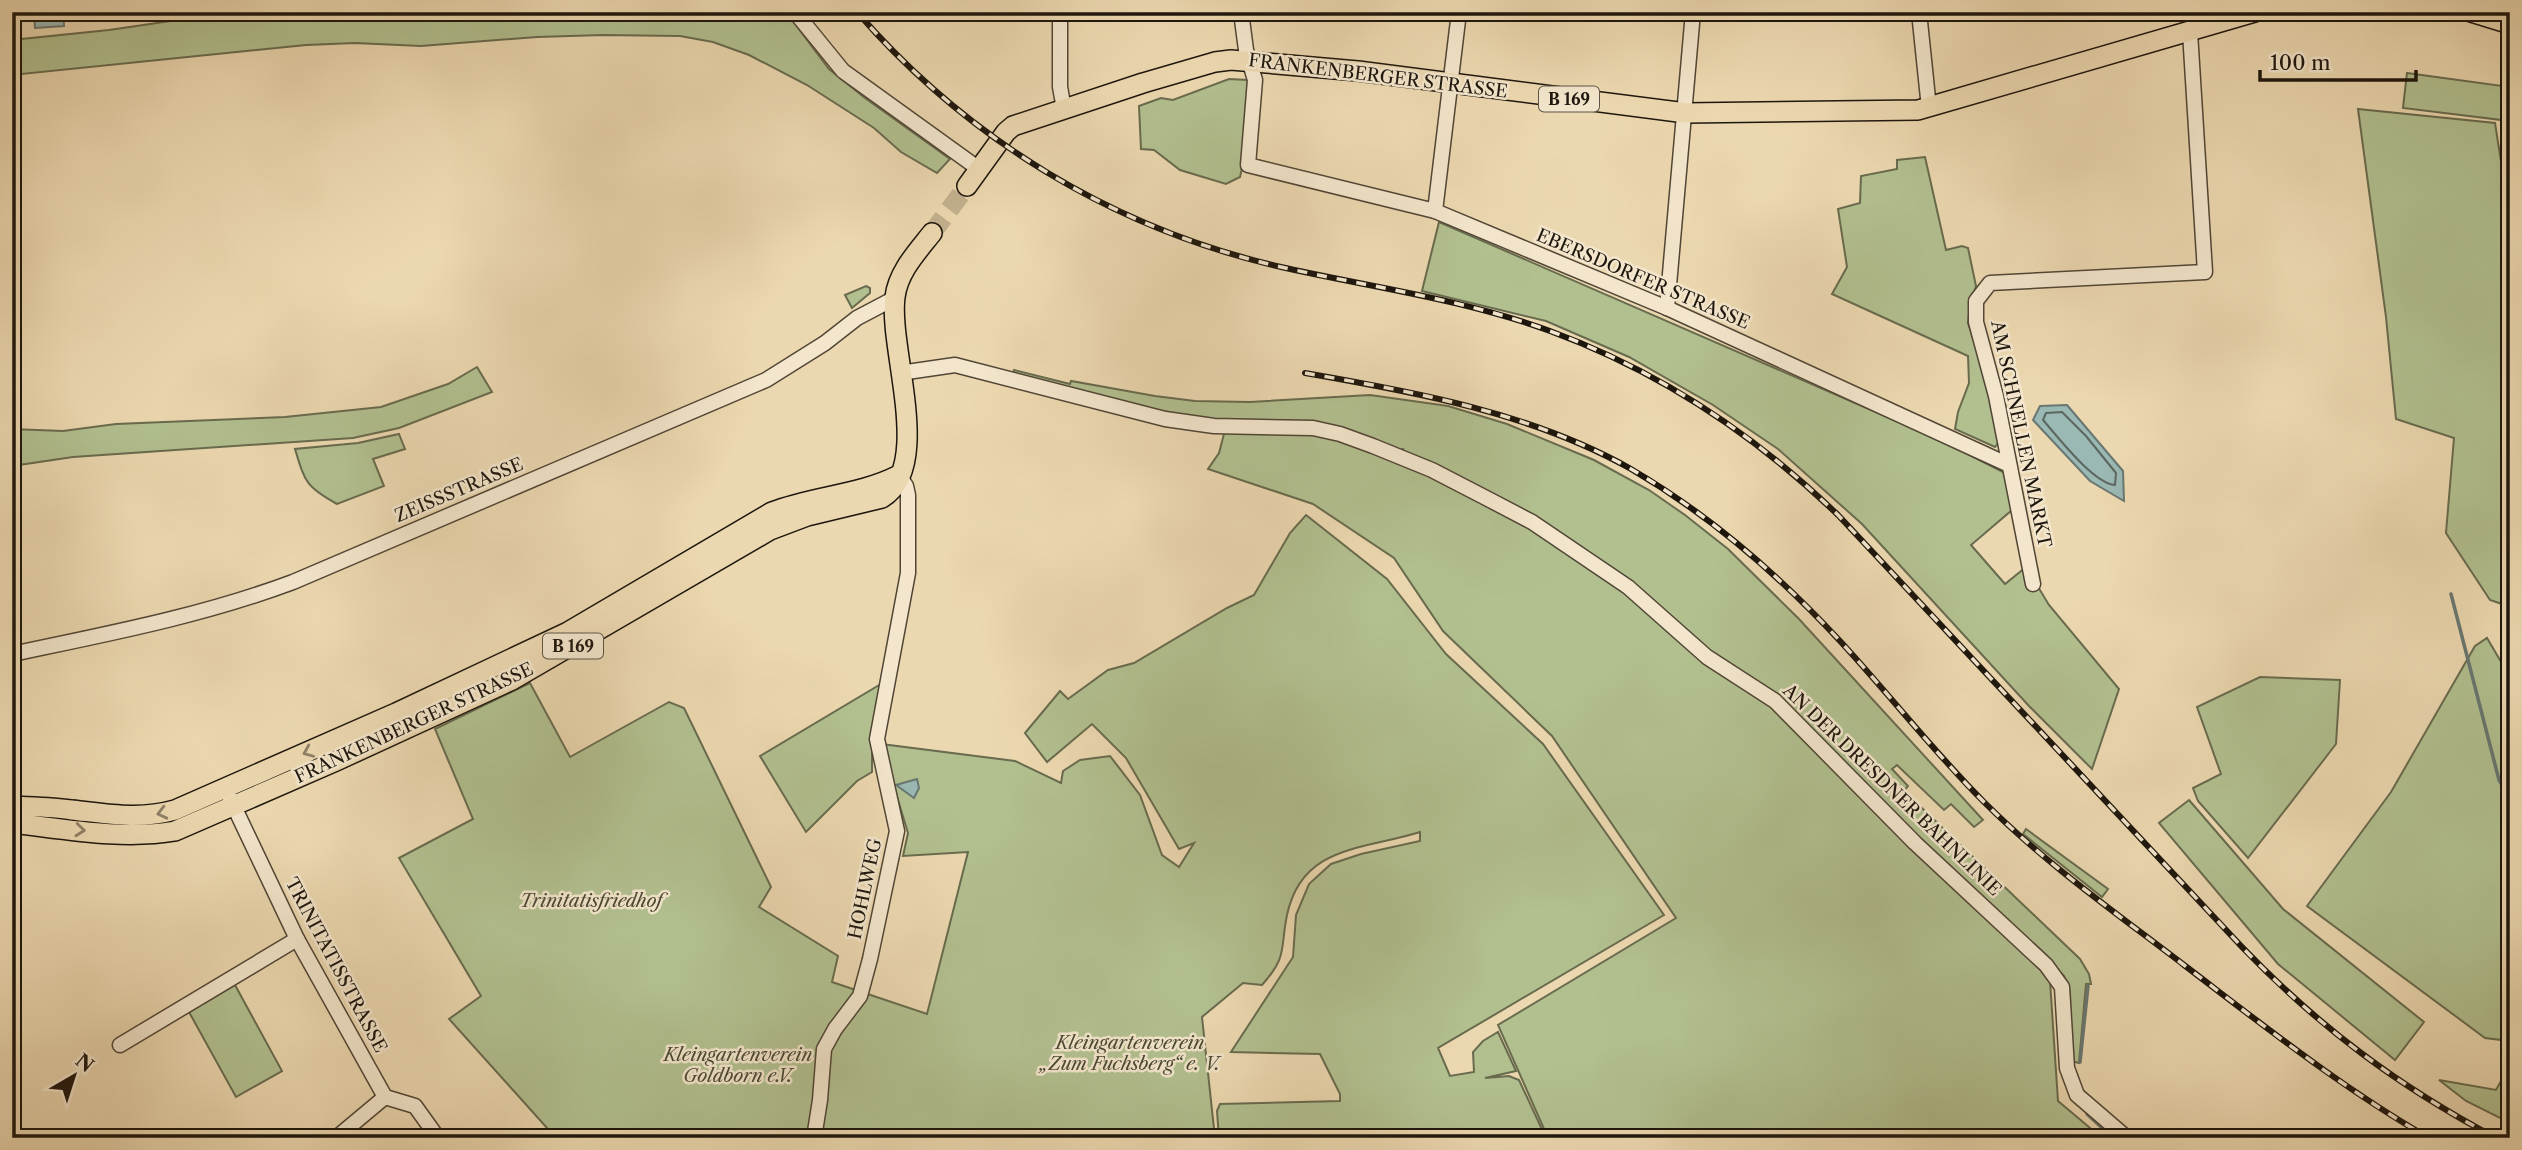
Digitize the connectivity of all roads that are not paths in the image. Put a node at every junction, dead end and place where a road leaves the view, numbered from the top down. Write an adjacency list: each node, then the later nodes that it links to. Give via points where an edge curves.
1 (795, 12): 16 (street, via 843,71)
2 (1060, 12): 14 (street)
3 (1241, 12): 11 (street)
4 (1459, 12): 12 (street)
5 (1693, 12): 15 (street)
6 (1919, 12): 13 (street)
7 (2255, 12): 10 (main road, FRANKENBERGER STRASSE)
8 (2471, 12): 9 (main road)
9 (2510, 24)
10 (2190, 32): 13 (main road, FRANKENBERGER STRASSE); 23 (street, AM SCHNELLEN MARKT, via 2205,272 1990,282 1976,301 1976,322)
11 (1250, 60): 12 (main road, FRANKENBERGER STRASSE / B 169); 14 (main road, FRANKENBERGER STRASSE / B 169, via 1215,62); 18 (street, EBERSDORFER STRASSE, via 1255,80 1248,165)
12 (1451, 84): 15 (main road, FRANKENBERGER STRASSE / B 169); 18 (street)
13 (1929, 108): 15 (main road, FRANKENBERGER STRASSE / B 169)
14 (1064, 109): 16 (main road, FRANKENBERGER STRASSE / B 169, via 1009,129)
15 (1686, 113): 21 (street)
16 (979, 169): 17 (main road, FRANKENBERGER STRASSE / B 169)
17 (967, 186)
18 (1435, 211): 21 (street, EBERSDORFER STRASSE)
19 (932, 233): 20 (main road, FRANKENBERGER STRASSE / B 169, via 901,276)
20 (895, 298): 22 (main road, FRANKENBERGER STRASSE / B 169); 26 (street, ZEISSSTRASSE, via 857,318 766,380 293,582 189,616)
21 (1667, 308): 23 (street, EBERSDORFER STRASSE)
22 (900, 373): 24 (main road, FRANKENBERGER STRASSE / B 169, via 909,442); 37 (street, AN DER DRESDNER BAHNLINIE, via 955,365 1165,419 1214,426 1313,428 1340,434 1432,470 1532,522 1628,587 1707,657 1775,701 1888,817 2046,965 2062,986 2067,1068 2077,1095)
23 (2009, 465): 25 (street, AM SCHNELLEN MARKT)
24 (900, 475): 27 (main road, FRANKENBERGER STRASSE / B 169, one-way to 27, via 772,512 568,632); 29 (main road, FRANKENBERGER STRASSE / B 169, via 883,498 770,530 512,680); 36 (street, HOHLWEG, via 908,495 908,573 877,739 897,831 860,996 824,1049)
25 (2033, 584)
26 (12, 654)
27 (225, 788): 28 (main road, FRANKENBERGER STRASSE / B 169, one-way to 28, via 175,810 148,816); 29 (street, TRINITATISSTRASSE)
28 (12, 806)
29 (233, 806): 30 (main road, FRANKENBERGER STRASSE / B 169, one-way to 29, via 149,835 174,831); 31 (street, TRINITATISSTRASSE)
30 (12, 823)
31 (297, 939): 32 (street); 33 (street, TRINITATISSTRASSE)
32 (120, 1045)
33 (385, 1097): 34 (street); 35 (street, via 415,1105)
34 (336, 1138)
35 (438, 1138)
36 (814, 1138)
37 (2127, 1138)

